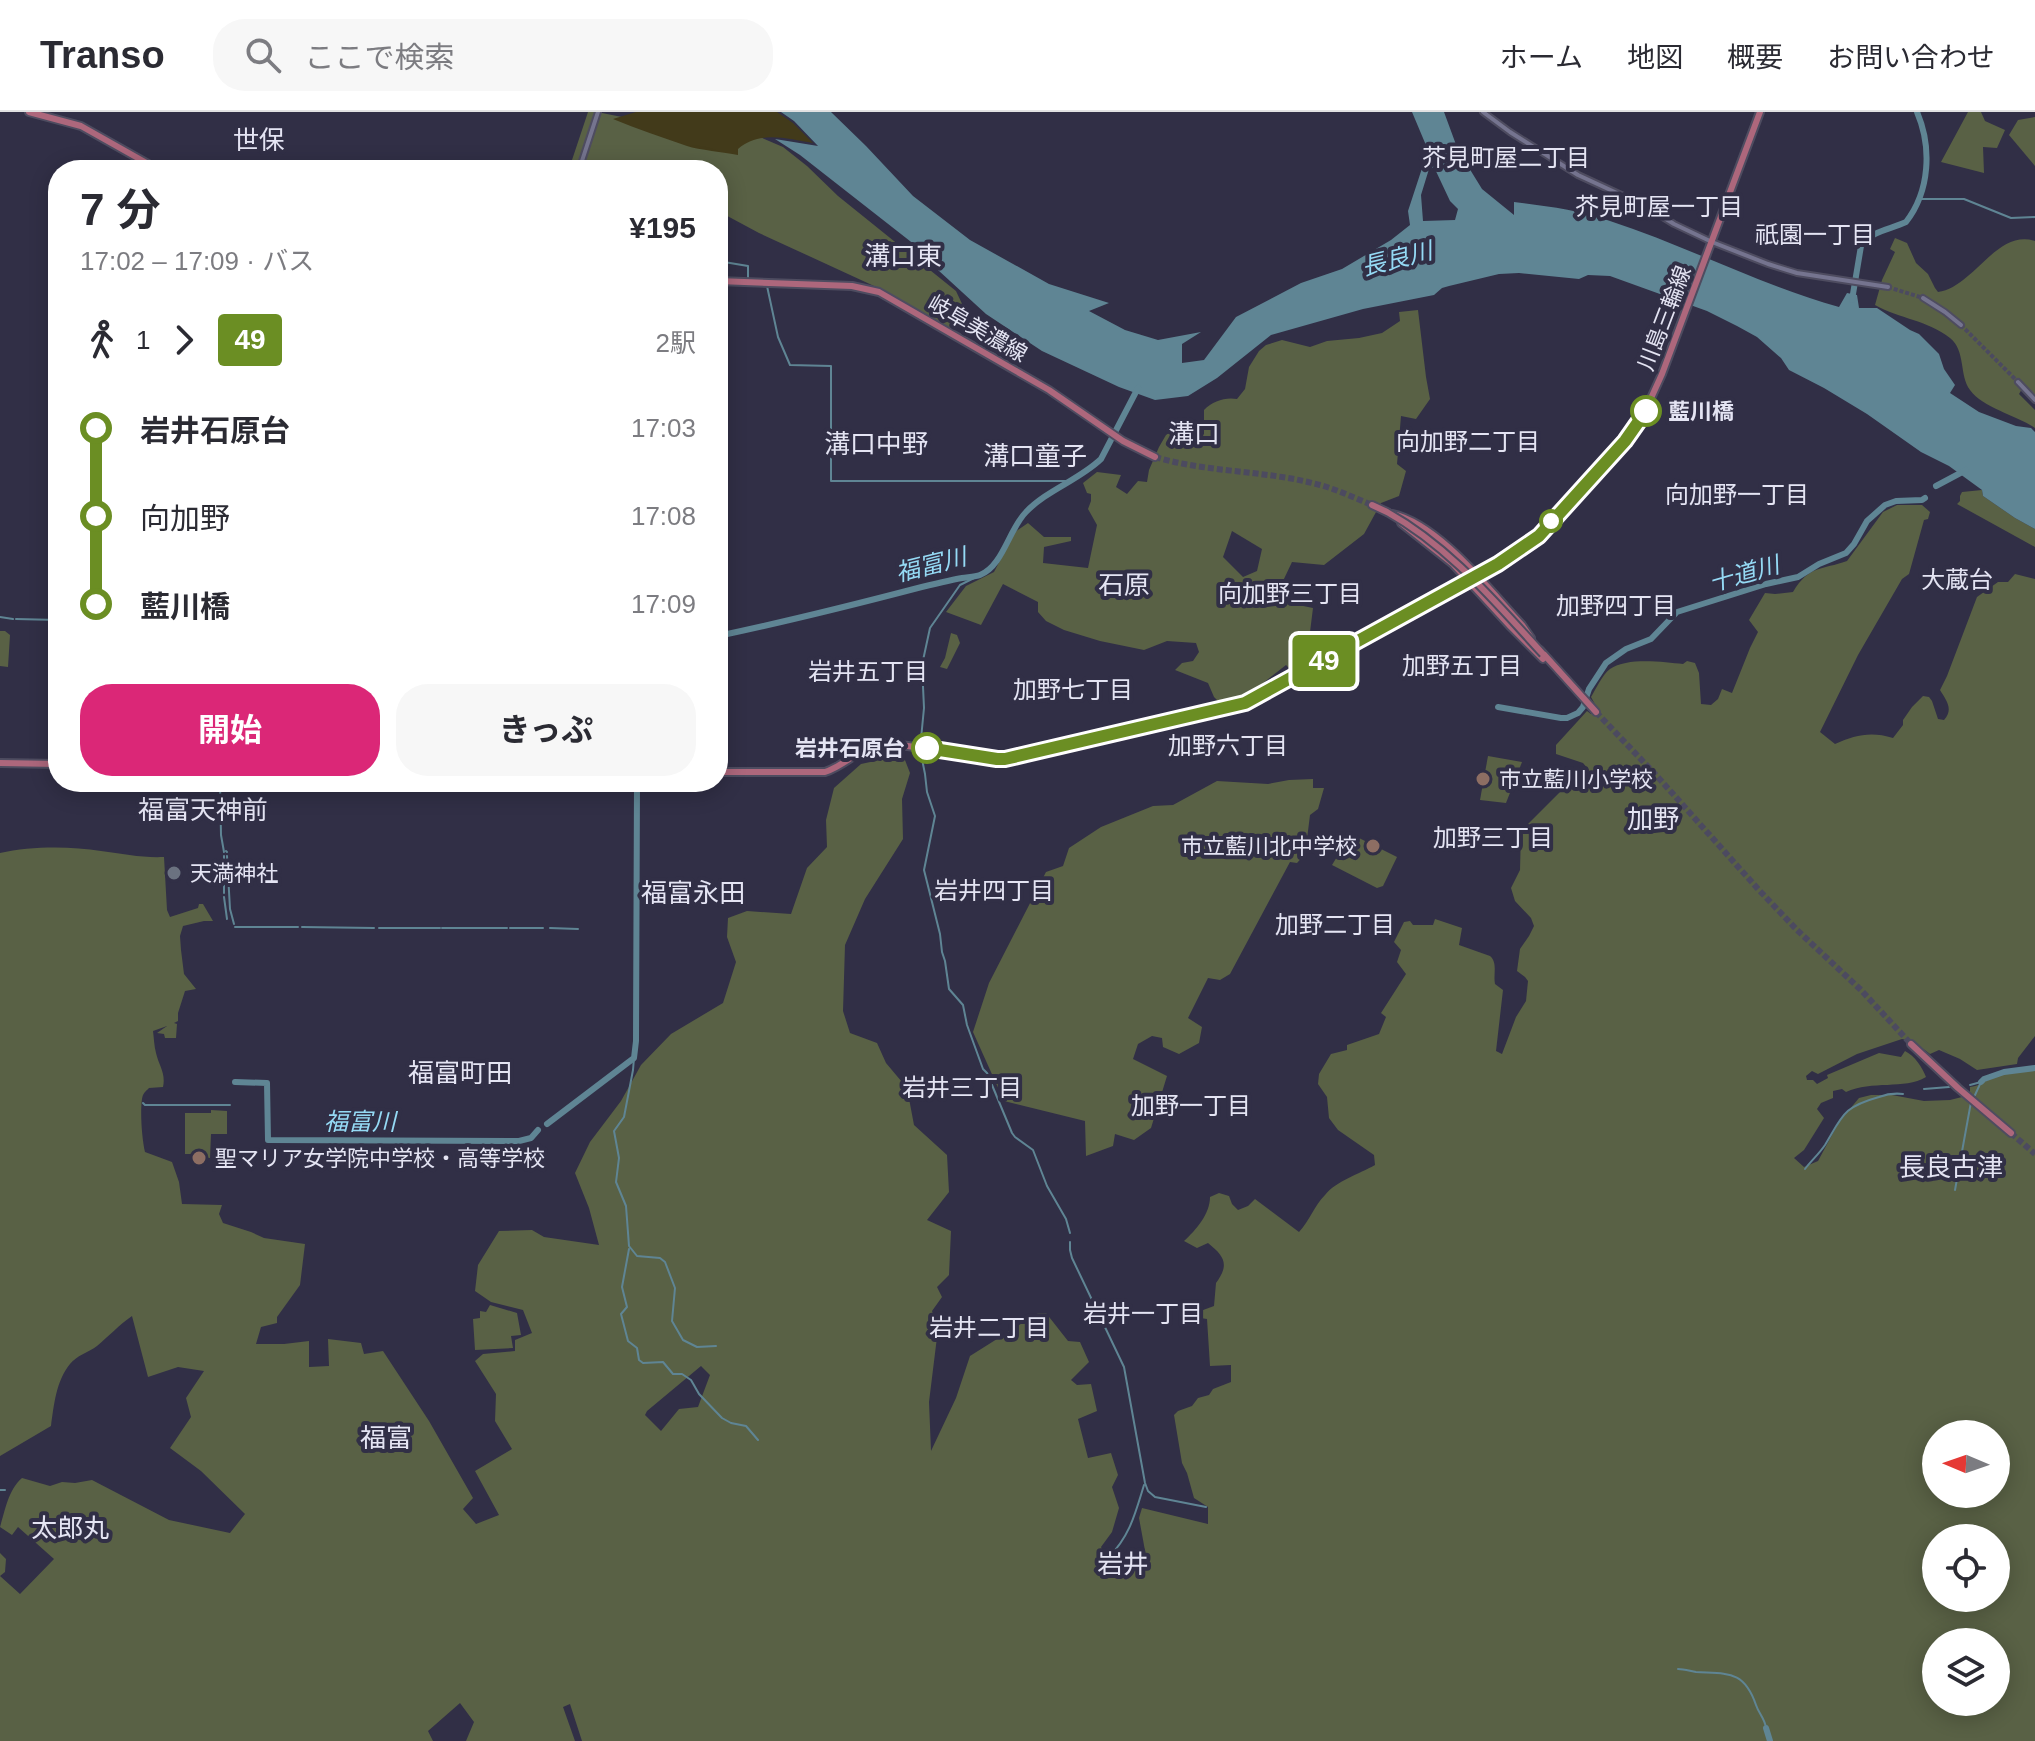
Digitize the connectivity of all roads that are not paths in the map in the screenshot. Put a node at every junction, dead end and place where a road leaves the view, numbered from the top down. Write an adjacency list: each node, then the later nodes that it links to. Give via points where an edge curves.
1 (29, 112): 5 (main road, via 81,126)
2 (598, 112): 6 (main road)
3 (1483, 112): 7 (main road, via 1578,175)
4 (1760, 112): 7 (main road, 川島三輪線)
5 (141, 160)
6 (582, 160)
7 (1711, 245): 9 (main road, via 1783,270); 17 (main road, 川島三輪線, via 1666,364 1644,414 1625,441 1539,536)
8 (728, 281): 14 (main road, 岐阜美濃線, via 871,289)
9 (1888, 287)
10 (1923, 298): 11 (main road)
11 (1961, 325)
12 (2018, 382): 13 (main road)
13 (2035, 400)
14 (1155, 457)
15 (1372, 505): 16 (main road)
16 (1388, 513): 17 (main road, bridge, via 1415,524); 18 (main road, bridge); 19 (main road, bridge, via 1448,553)
17 (1476, 576): 18 (main road, 川島三輪線); 19 (main road, bridge)
18 (1468, 580): 20 (main road, bridge); 24 (main road, 川島三輪線, via 1245,703 1005,759 887,743 860,750 825,772)
19 (1543, 654): 20 (main road)
20 (1569, 683): 21 (main road)
21 (1595, 711)
22 (0, 763): 23 (main road)
23 (48, 764)
24 (728, 772)
25 (1911, 1044): 26 (main road)
26 (2011, 1133)

